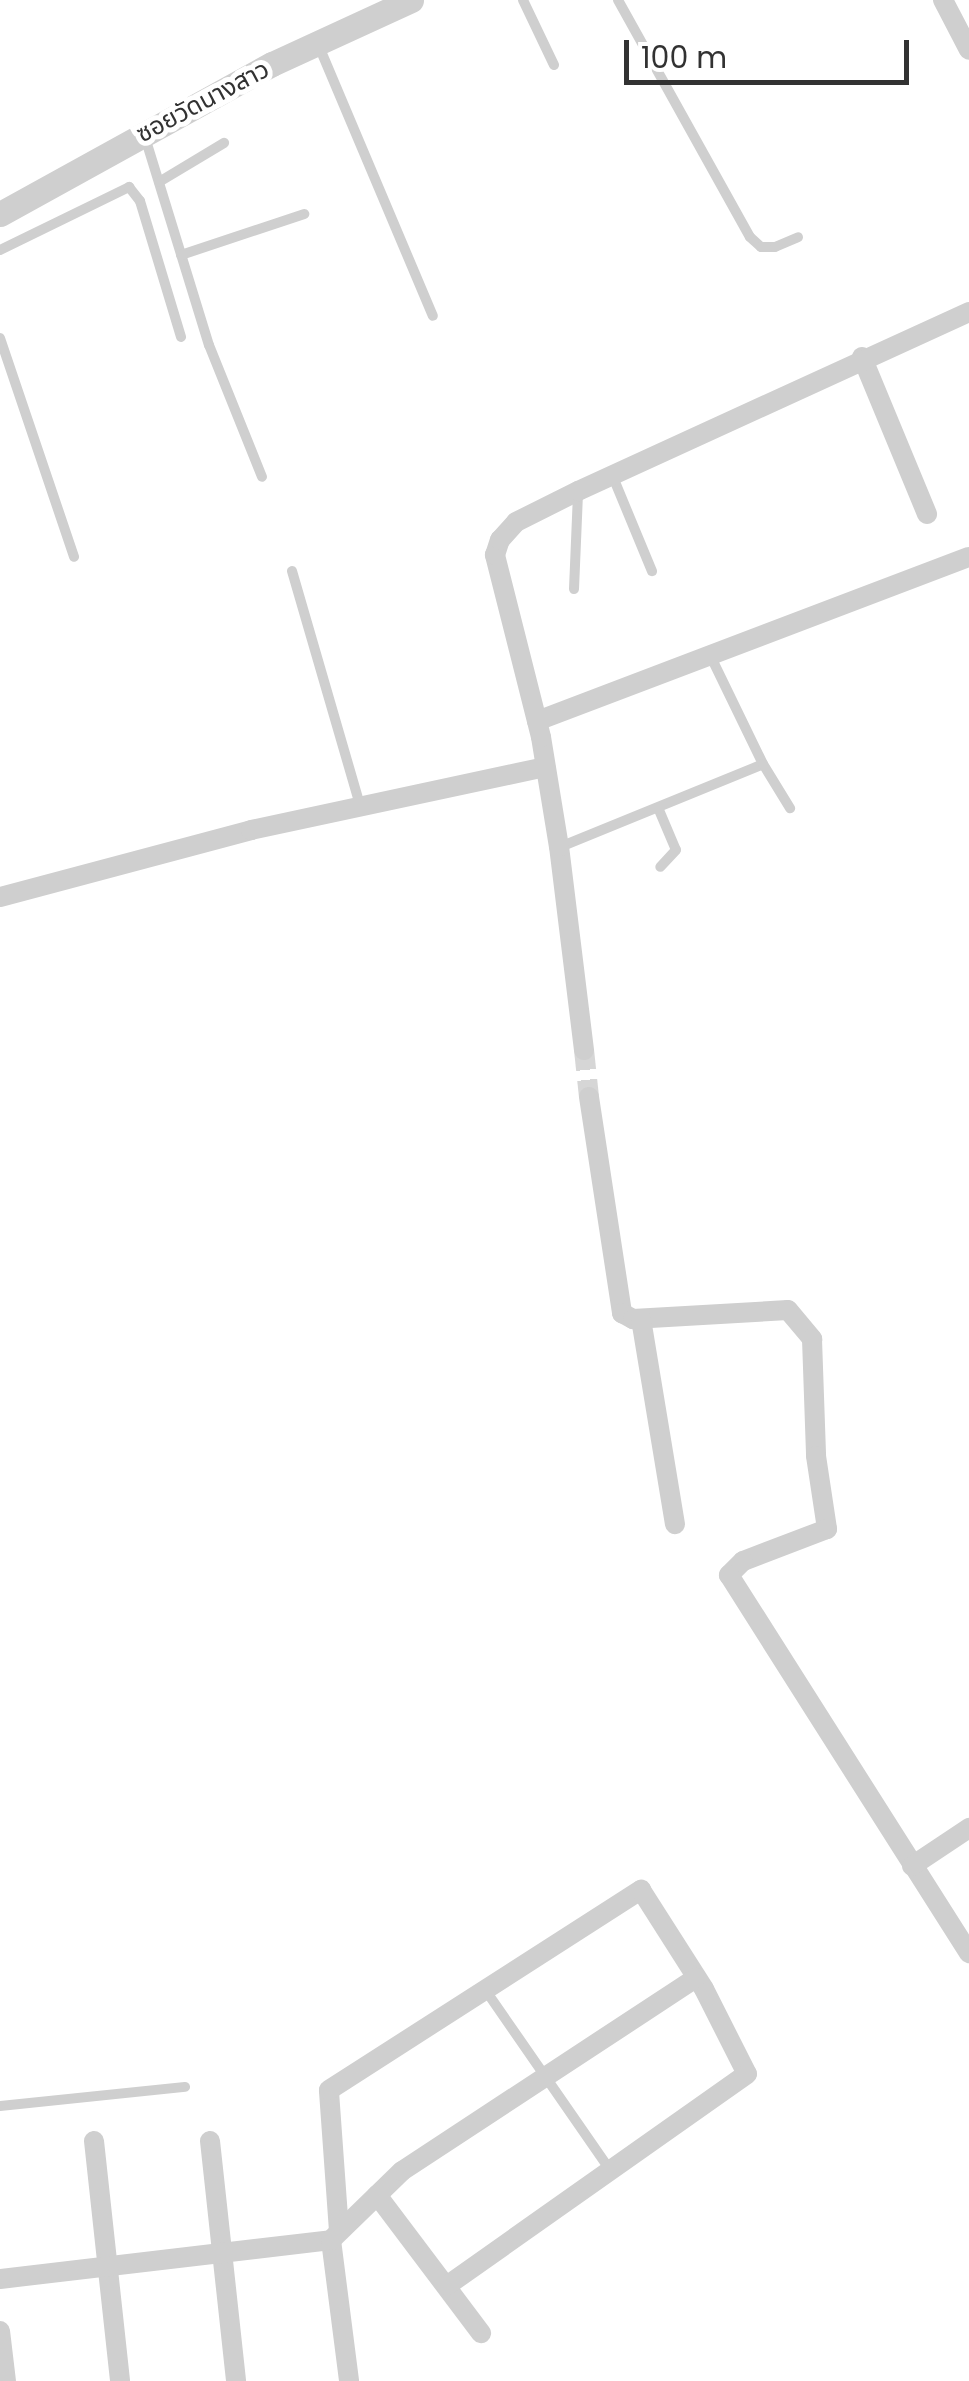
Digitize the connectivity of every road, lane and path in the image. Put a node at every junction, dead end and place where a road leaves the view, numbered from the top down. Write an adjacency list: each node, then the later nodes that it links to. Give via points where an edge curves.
1 (411, 0): 5 (street, ซอยวัดนางสาว)
2 (523, 0): 7 (lane)
3 (618, 0): 13 (lane, via 750,237 760,247)
4 (943, 0): 6 (street)
5 (317, 44): 8 (street, ซอยวัดนางสาว); 17 (lane)
6 (969, 50)
7 (554, 65)
8 (144, 133): 10 (lane); 11 (street, ซอยวัดนางสาว)
9 (224, 143): 10 (lane)
10 (159, 182): 15 (lane)
11 (0, 214)
12 (304, 214): 15 (lane)
13 (798, 238)
14 (0, 250): 18 (lane, via 130,187)
15 (181, 256): 21 (lane)
16 (969, 312): 20 (street)
17 (433, 316)
18 (181, 337)
19 (0, 338): 25 (lane)
20 (862, 357): 22 (street); 24 (street)
21 (262, 476)
22 (613, 477): 23 (street); 28 (lane)
23 (578, 491): 29 (lane); 31 (street, via 505,530 495,554)
24 (926, 514)
25 (74, 557)
26 (969, 557): 30 (street)
27 (292, 570): 34 (lane)
28 (652, 571)
29 (574, 589)
30 (711, 657): 31 (street); 32 (lane)
31 (537, 721): 33 (street)
32 (763, 764): 35 (lane); 36 (lane)
33 (545, 767): 34 (street); 37 (street)
34 (360, 805): 39 (street)
35 (790, 808)
36 (659, 810): 37 (lane); 38 (lane, via 676,850)
37 (559, 847): 40 (street)
38 (660, 868)
39 (0, 897)
40 (584, 1050)
41 (589, 1097): 42 (street, via 616,1302 622,1313)
42 (641, 1319): 43 (street); 45 (street, via 788,1310 812,1340 816,1456 827,1528 742,1560 728,1576)
43 (675, 1524)
44 (969, 1828): 45 (street)
45 (912, 1866): 46 (street)
46 (969, 1953)
47 (696, 1978): 48 (street, via 640,1890); 49 (street); 54 (street, via 747,2074)
48 (484, 1988): 49 (lane); 56 (street, via 329,2090)
49 (546, 2076): 54 (lane); 55 (street, via 402,2171)
50 (185, 2087): 51 (lane)
51 (0, 2106)
52 (94, 2141): 58 (street)
53 (210, 2141): 57 (street)
54 (611, 2171): 60 (street)
55 (378, 2195): 56 (street); 60 (street)
56 (335, 2236): 57 (street); 66 (street)
57 (221, 2253): 58 (street); 65 (street)
58 (105, 2267): 59 (street); 64 (street)
59 (0, 2279)
60 (447, 2286): 62 (street)
61 (0, 2330): 63 (street)
62 (482, 2333)
63 (6, 2381)
64 (120, 2381)
65 (236, 2381)
66 (350, 2381)

